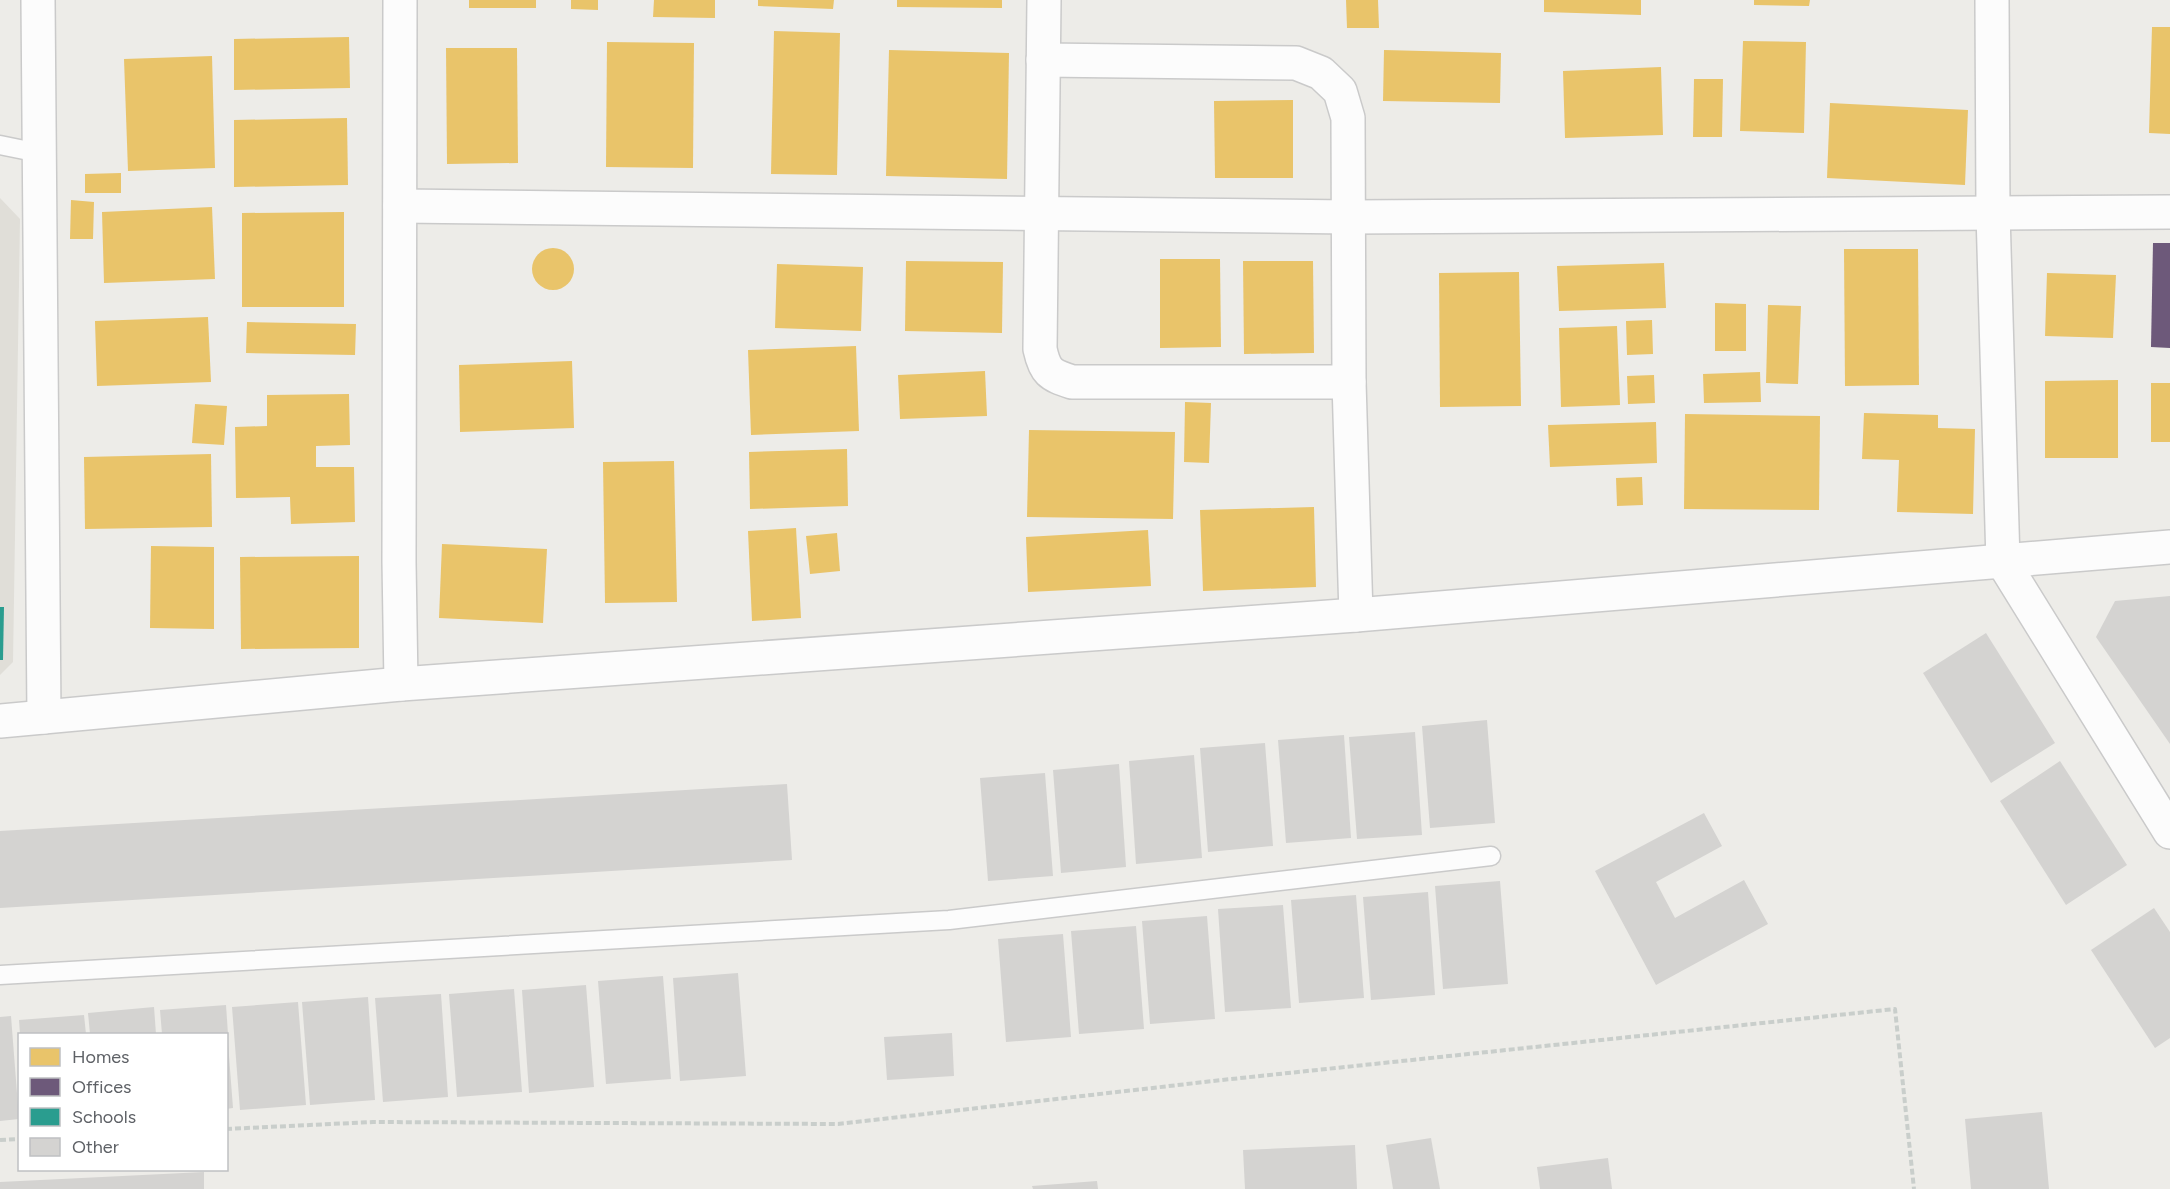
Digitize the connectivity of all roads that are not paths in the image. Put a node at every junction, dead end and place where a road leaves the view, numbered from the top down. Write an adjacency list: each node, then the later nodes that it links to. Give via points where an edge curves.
1 (38, 0): 7 (street)
2 (400, 0): 8 (street)
3 (1044, 0): 5 (street)
4 (1992, 0): 11 (street)
5 (1043, 60): 10 (street); 12 (street, via 1296,63 1321,74 1340,91 1348,118)
6 (0, 145): 7 (lane)
7 (39, 153): 18 (street)
8 (400, 206): 10 (street); 17 (street)
9 (2170, 212): 11 (street)
10 (1041, 213): 12 (street); 13 (street, via 1040,349 1044,368 1056,377 1072,382)
11 (1993, 213): 12 (street); 15 (street)
12 (1349, 217): 13 (street)
13 (1349, 382): 16 (street)
14 (2170, 547): 15 (street)
15 (2003, 562): 16 (street); 20 (street)
16 (1356, 615): 17 (street)
17 (401, 684): 18 (street)
18 (44, 717): 19 (street)
19 (0, 721)
20 (2170, 832)
21 (1491, 856): 22 (lane, via 949,920)
22 (0, 975)

